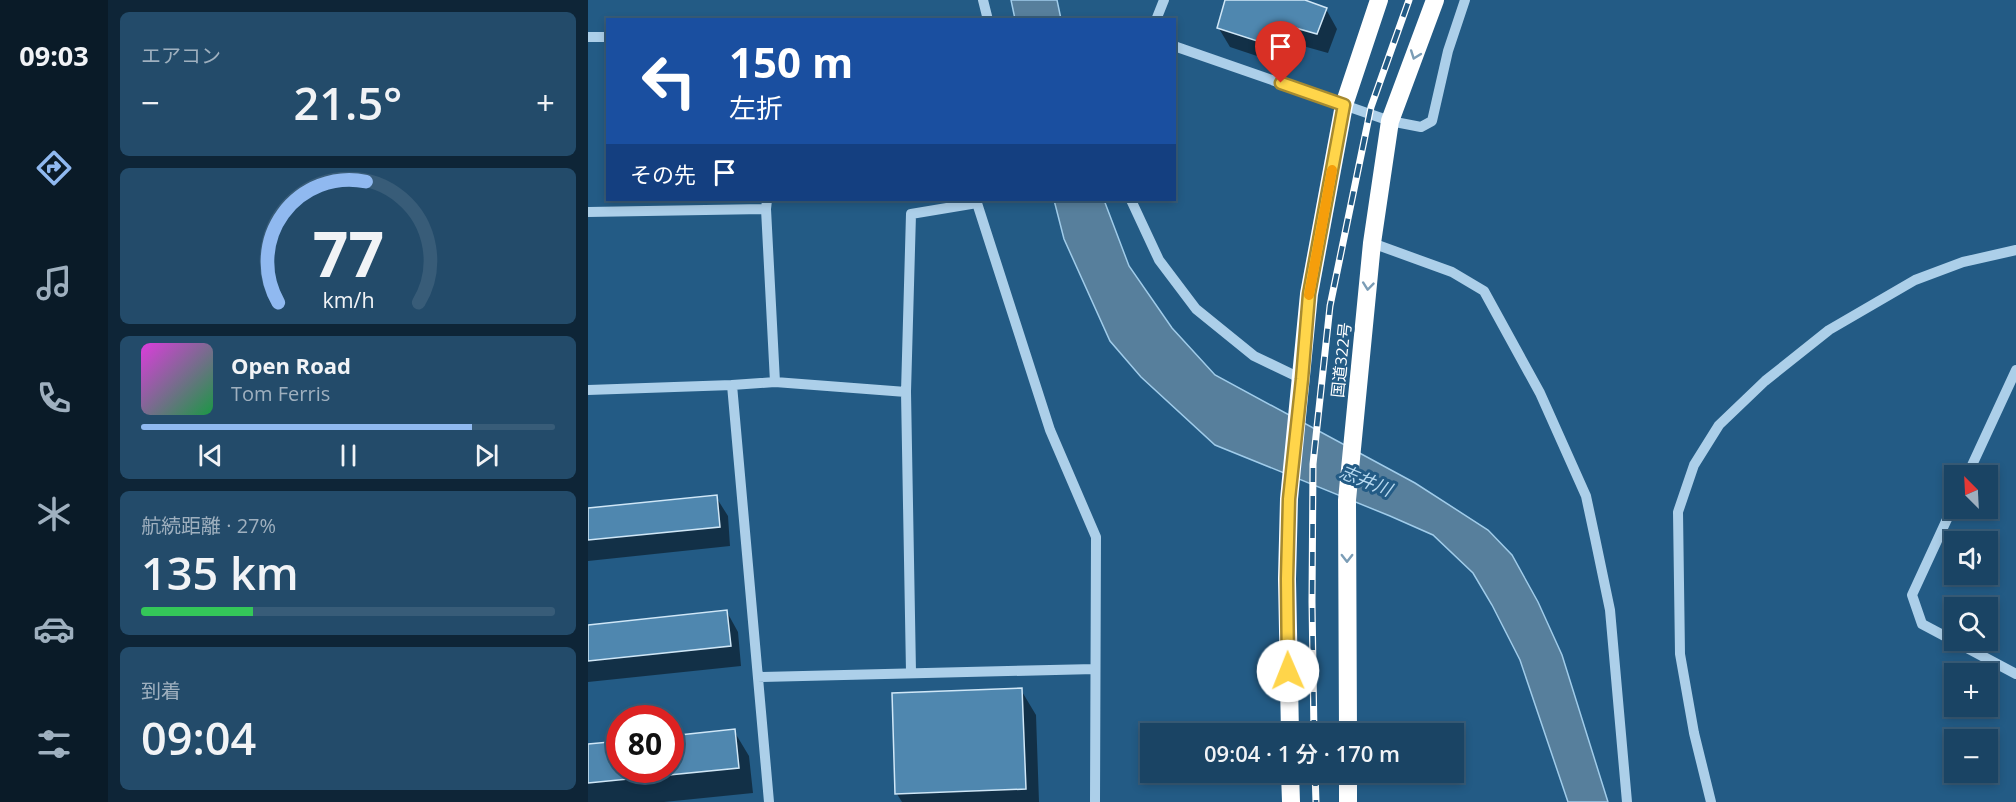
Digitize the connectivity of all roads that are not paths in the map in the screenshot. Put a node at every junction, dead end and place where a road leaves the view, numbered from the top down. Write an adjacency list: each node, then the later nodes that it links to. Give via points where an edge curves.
1 (983, 0): 6 (street)
2 (1164, 0): 7 (street)
3 (1379, 0): 11 (highway)
4 (1435, 0): 12 (highway, 国道322号, one-way to 12)
5 (1465, 0): 12 (street, via 1432,121 1421,127)
6 (988, 18)
7 (1157, 18)
8 (606, 37): 9 (street)
9 (588, 38)
10 (1176, 47): 11 (street)
11 (1344, 105): 12 (street); 20 (highway, via 1309,294)
12 (1390, 121): 17 (highway, 国道322号)
13 (977, 201): 24 (street, via 911,214); 27 (street, via 1050,430 1096,537)
14 (1131, 201): 20 (street, via 1159,260 1196,309 1254,356)
15 (767, 204): 16 (street); 21 (street)
16 (588, 212)
17 (1372, 243): 32 (highway, 国道322号, one-way to 32, via 1347,500); 39 (street, via 1452,272 1484,291 1540,393 1586,496 1595,538 1610,610)
18 (2016, 250): 40 (street, via 1964,262 1915,280 1829,330 1765,381 1719,425 1694,465 1678,512 1680,654)
19 (2016, 370): 25 (street)
20 (1302, 379): 31 (highway, via 1289,499)
21 (775, 382): 22 (street); 24 (street)
22 (732, 385): 23 (street); 30 (street)
23 (588, 390)
24 (906, 392): 28 (street)
25 (1972, 465)
26 (1947, 519): 29 (street, via 1912,596 1922,624)
27 (1095, 669): 28 (street); 36 (street)
28 (912, 672): 30 (street)
29 (2016, 674)
30 (758, 677): 35 (street)
31 (1290, 723)
32 (1348, 723)
33 (1290, 783): 37 (highway)
34 (1348, 783): 38 (highway)
35 (769, 802)
36 (1095, 802)
37 (1291, 802)
38 (1348, 802)
39 (1627, 802)
40 (1711, 802)

